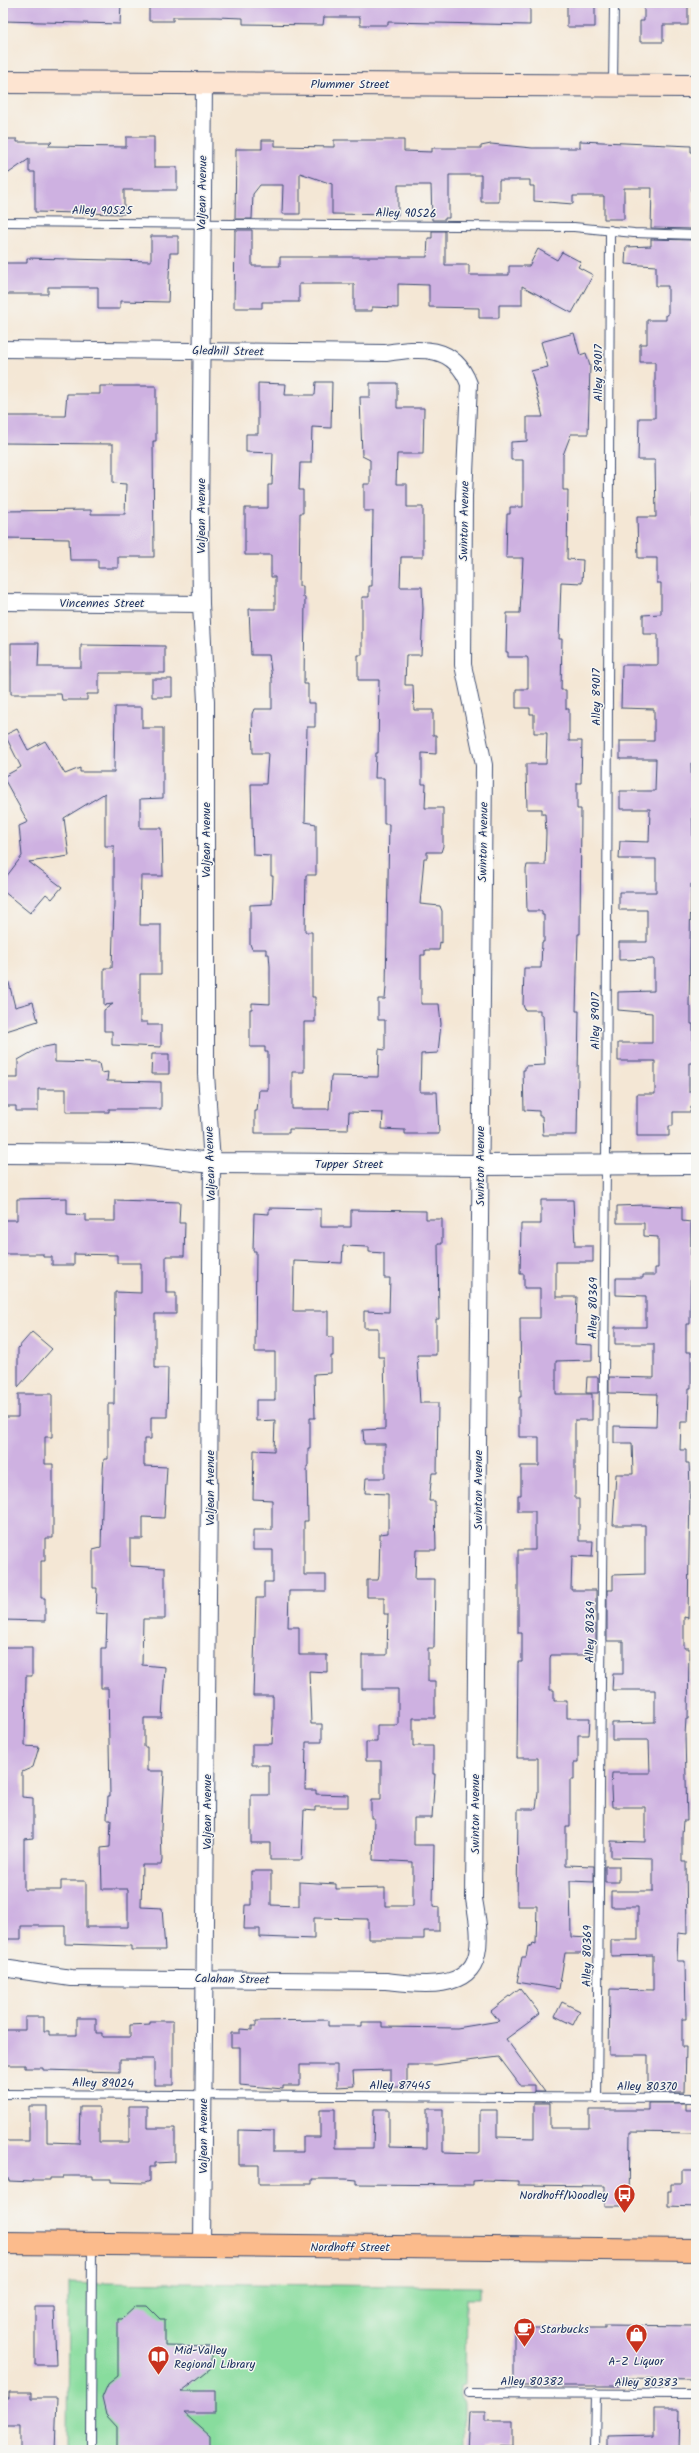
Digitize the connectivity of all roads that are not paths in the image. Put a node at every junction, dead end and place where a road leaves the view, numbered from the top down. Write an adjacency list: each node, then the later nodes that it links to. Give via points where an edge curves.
1 (614, 3): 4 (lane)
2 (3, 82): 3 (main road, Plummer Street)
3 (204, 83): 4 (main road, Plummer Street); 7 (street, Valjean Avenue)
4 (613, 86): 5 (main road, Plummer Street)
5 (696, 86)
6 (3, 222): 7 (lane, Alley 90525)
7 (201, 223): 8 (lane, Alley 90526, via 574,227); 11 (street, Valjean Avenue)
8 (610, 230): 9 (lane, Alley 90526); 19 (lane, Alley 89017)
9 (696, 235)
10 (3, 349): 11 (street, Gledhill Street)
11 (202, 351): 12 (street, Gledhill Street, via 386,352 428,349); 14 (street, Valjean Avenue)
12 (451, 358): 18 (street, Swinton Avenue, via 464,372 469,384 464,496 463,665 484,765)
13 (3, 602): 14 (street, Vincennes Street)
14 (201, 604): 16 (street, Valjean Avenue, via 206,702 206,1074)
15 (3, 1153): 16 (street, Tupper Street, via 132,1154)
16 (212, 1163): 18 (street, Tupper Street); 22 (street, Valjean Avenue)
17 (696, 1164): 19 (street, Tupper Street)
18 (480, 1165): 19 (street, Tupper Street); 21 (street, Swinton Avenue, via 474,1891 479,1928 477,1955 472,1966)
19 (606, 1165): 26 (lane, Alley 80369)
20 (3, 1968): 22 (street, Calahan Street, via 71,1978)
21 (460, 1977): 22 (street, Calahan Street, via 442,1984 417,1985 386,1981)
22 (206, 1979): 24 (street, Valjean Avenue)
23 (3, 2094): 24 (lane, Alley 89024)
24 (203, 2096): 26 (lane, Alley 87445); 29 (street, Valjean Avenue)
25 (696, 2098): 26 (lane, Alley 80370)
26 (597, 2099)
27 (3, 2243): 28 (main road, Nordhoff Street)
28 (92, 2244): 29 (main road, Nordhoff Street); 34 (lane)
29 (202, 2246): 30 (main road, Nordhoff Street)
30 (696, 2250)
31 (469, 2392): 32 (lane, Alley 80382)
32 (596, 2393): 33 (lane, Alley 80383); 35 (lane)
33 (696, 2394)
34 (91, 2450)
35 (595, 2450)

